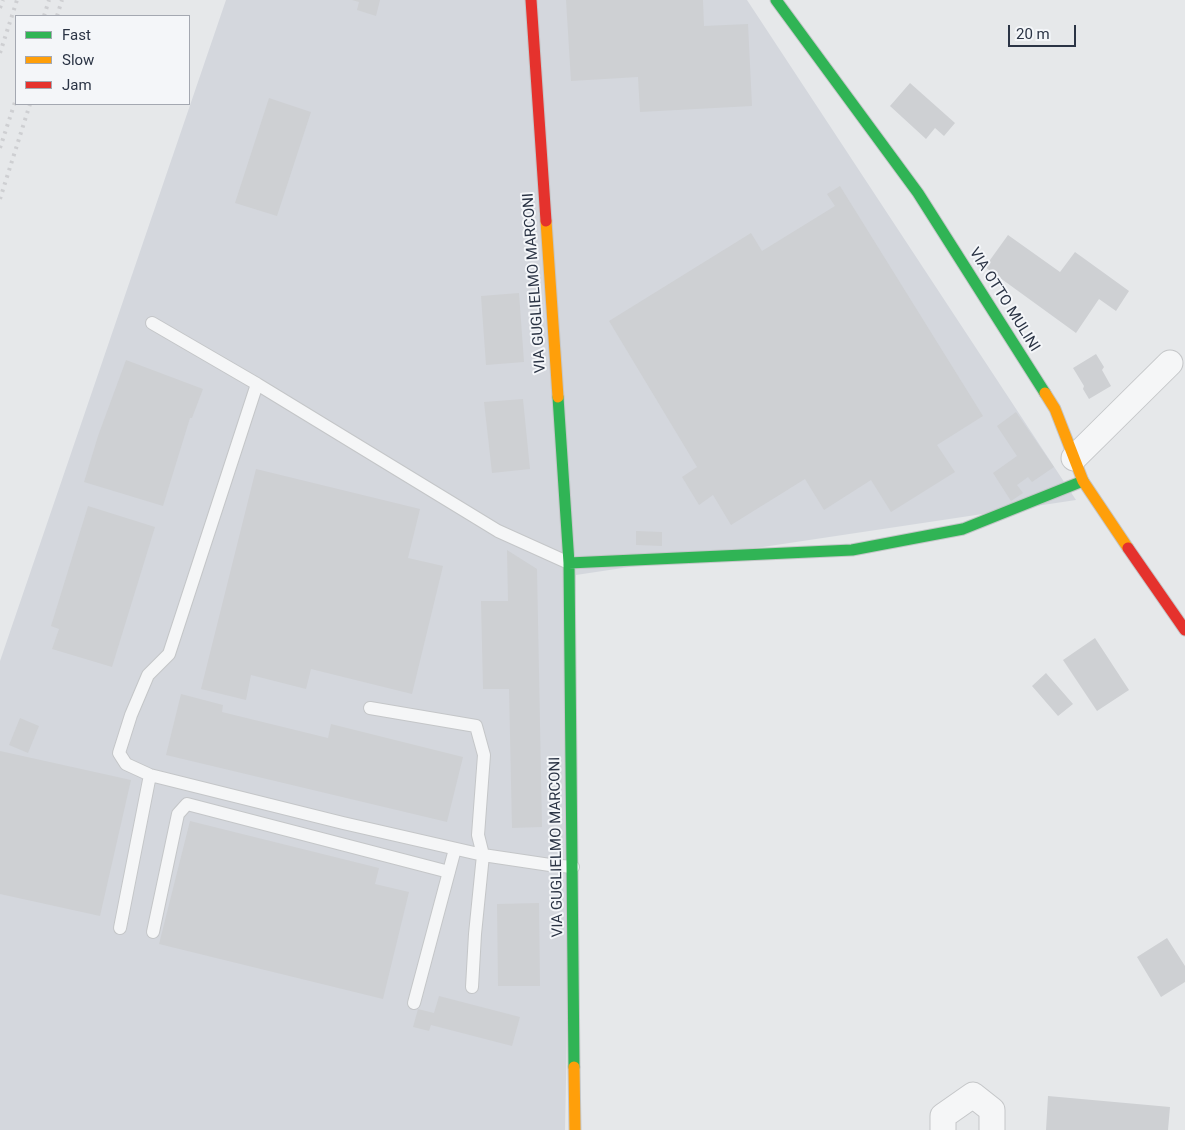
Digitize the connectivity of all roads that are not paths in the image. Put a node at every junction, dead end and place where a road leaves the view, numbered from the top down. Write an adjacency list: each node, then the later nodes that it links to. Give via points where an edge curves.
1 (531, 0): 7 (street, VIA GUGLIELMO MARCONI)
2 (776, 0): 6 (street, VIA OTTO MULINI, via 918,194 1055,408)
3 (152, 323): 5 (lane)
4 (1170, 364): 6 (street)
5 (257, 384): 7 (lane, via 498,531); 10 (lane, via 169,654 148,675 120,753 126,764)
6 (1079, 470): 7 (street, via 963,530 852,550); 8 (street, VIA OTTO MULINI)
7 (569, 563): 13 (street, VIA GUGLIELMO MARCONI)
8 (1185, 630)
9 (370, 708): 12 (lane, via 476,726 484,755 478,834)
10 (150, 775): 11 (lane); 15 (lane)
11 (455, 849): 12 (lane); 14 (lane)
12 (483, 855): 13 (lane); 17 (lane)
13 (573, 867): 19 (street, VIA GUGLIELMO MARCONI)
14 (449, 872): 16 (lane, via 187,804 178,814); 18 (lane)
15 (120, 928)
16 (154, 932)
17 (472, 987)
18 (414, 1003)
19 (575, 1130)
20 (943, 1130): 21 (street, via 943,1116 973,1095 992,1110)
21 (992, 1130)

